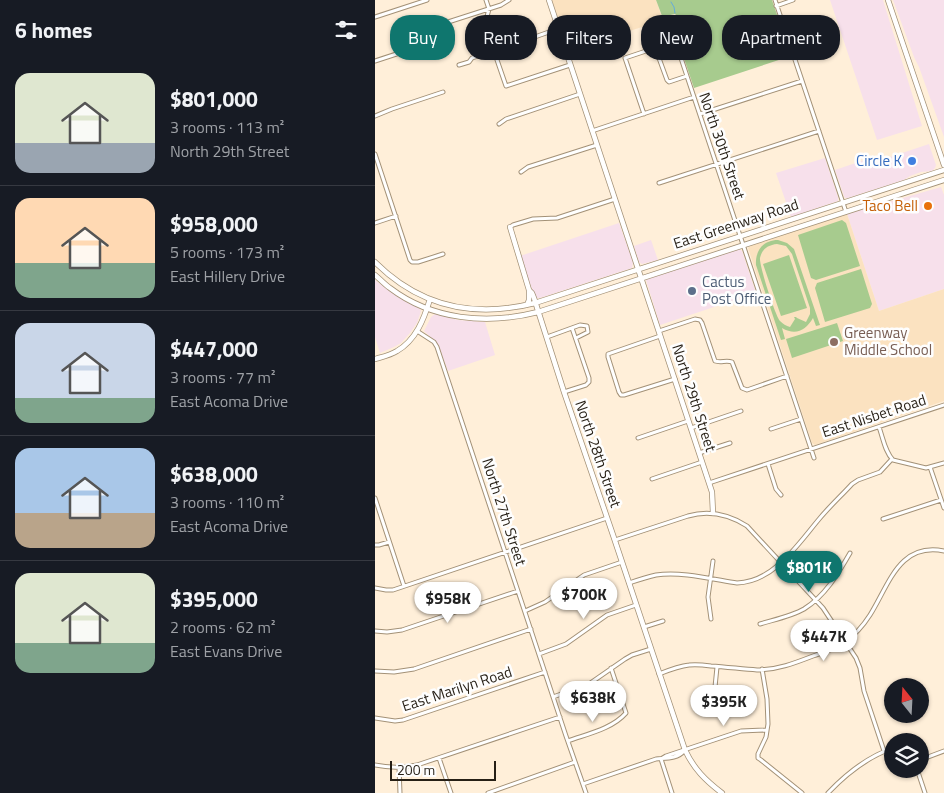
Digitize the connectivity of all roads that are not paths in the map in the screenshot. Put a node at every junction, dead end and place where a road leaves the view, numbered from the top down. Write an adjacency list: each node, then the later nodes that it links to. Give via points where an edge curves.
1 (427, 0): 11 (street)
2 (487, 0): 9 (street)
3 (509, 0): 9 (street)
4 (549, 0): 19 (main road, North 29th Street)
5 (775, 0): 8 (street)
6 (793, 0): 8 (street)
7 (888, 0): 34 (main road)
8 (777, 6): 21 (street)
9 (489, 9): 10 (street); 12 (street)
10 (487, 15)
11 (375, 17)
12 (455, 20)
13 (390, 56): 17 (street)
14 (470, 60): 18 (street)
15 (497, 60): 19 (street, via 506,86)
16 (682, 60): 20 (street, North 30th Street)
17 (375, 61)
18 (459, 65)
19 (571, 65): 23 (main road, North 29th Street)
20 (687, 76): 24 (street, North 30th Street); 25 (street, via 669,82 656,50 625,58)
21 (803, 81): 26 (street); 29 (street)
22 (443, 92): 27 (street)
23 (580, 94): 28 (street, via 506,118); 30 (main road, North 29th Street)
24 (694, 97): 25 (street); 26 (street, North 30th Street)
25 (644, 114): 30 (street)
26 (700, 114): 33 (street, North 30th Street)
27 (375, 116)
28 (499, 124)
29 (819, 130): 33 (street); 42 (street)
30 (592, 131): 31 (main road, North 29th Street)
31 (597, 144): 36 (street); 41 (main road, North 29th Street)
32 (375, 154): 44 (street)
33 (717, 164): 38 (street); 47 (street, North 30th Street)
34 (944, 165)
35 (944, 170): 39 (main road, East Greenway Road)
36 (521, 172)
37 (944, 180): 40 (main road, East Greenway Road)
38 (659, 183)
39 (889, 188): 40 (main road); 42 (main road, East Greenway Road)
40 (891, 197): 43 (main road, East Greenway Road)
41 (615, 200): 46 (street, via 557,218 533,219); 51 (main road, North 29th Street)
42 (843, 203): 43 (street); 47 (main road, East Greenway Road)
43 (846, 212): 48 (main road, East Greenway Road)
44 (395, 216): 45 (street); 49 (street, via 410,260 418,262)
45 (375, 223)
46 (509, 228): 55 (main road, North 28th Street)
47 (741, 236): 48 (street, North 30th Street); 51 (main road, East Greenway Road)
48 (743, 244): 54 (main road, East Greenway Road); 71 (street, North 30th Street)
49 (443, 254)
50 (375, 262): 52 (main road, East Greenway Road)
51 (638, 269): 54 (main road, North 29th Street); 56 (main road, East Greenway Road)
52 (385, 272): 53 (main road); 57 (main road, East Greenway Road)
53 (377, 276): 61 (main road, East Greenway Road, via 389,288)
54 (641, 278): 58 (main road, East Greenway Road); 67 (main road, North 29th Street)
55 (529, 290): 59 (main road, North 28th Street); 60 (main road, North 28th Street)
56 (573, 290): 58 (main road); 59 (main road, East Greenway Road)
57 (430, 299): 61 (main road); 62 (main road, East Greenway Road, via 457,307)
58 (575, 300): 63 (main road, East Greenway Road)
59 (535, 303): 60 (main road, East Greenway Road); 63 (main road, North 28th Street)
60 (527, 305): 62 (main road, East Greenway Road, via 499,310)
61 (427, 308): 64 (main road, East Greenway Road, via 455,317); 66 (main road)
62 (481, 309): 64 (main road)
63 (538, 312): 64 (main road, East Greenway Road); 68 (main road, North 28th Street)
64 (481, 319)
65 (572, 328): 68 (street); 69 (street); 69 (street, via 587,326 588,332)
66 (417, 331): 70 (main road, via 396,352); 104 (street, North 27th Street, via 437,346)
67 (660, 334): 71 (street, via 695,319 700,320 715,361 732,362 742,388 747,390); 72 (main road, North 29th Street); 72 (street, via 608,354 619,392 621,395)
68 (546, 338): 73 (main road, North 28th Street)
69 (576, 338): 73 (street, via 589,382)
70 (375, 360)
71 (787, 376): 76 (street, North 30th Street)
72 (675, 379): 77 (main road, North 29th Street)
73 (564, 392): 98 (main road, North 28th Street)
74 (944, 405): 78 (street, East Nisbet Road)
75 (741, 411): 79 (street)
76 (801, 419): 80 (street); 83 (street, North 30th Street)
77 (688, 421): 79 (main road, North 29th Street); 81 (street)
78 (879, 427): 83 (street, East Nisbet Road); 86 (street)
79 (691, 428): 84 (main road, North 29th Street)
80 (771, 430)
81 (638, 438)
82 (730, 443): 84 (street)
83 (811, 449): 85 (street, East Nisbet Road); 89 (street, East Nisbet Road)
84 (699, 453): 87 (main road, North 29th Street)
85 (814, 458)
86 (892, 459): 90 (street, via 922,468); 108 (street, via 880,472 852,484)
87 (702, 462): 91 (street); 92 (main road, North 29th Street)
88 (944, 463): 90 (street)
89 (768, 464): 92 (street, East Nisbet Road); 93 (street)
90 (930, 467): 95 (street)
91 (651, 479)
92 (709, 483): 97 (main road, North 29th Street)
93 (781, 495)
94 (375, 498): 101 (street)
95 (941, 500): 96 (street); 99 (street)
96 (944, 508)
97 (713, 513): 100 (street, via 688,516); 108 (street, via 731,517 747,526)
98 (607, 518): 100 (main road, North 28th Street); 104 (street)
99 (883, 519)
100 (615, 540): 107 (main road, North 28th Street)
101 (389, 542): 102 (street); 111 (street)
102 (375, 545)
103 (944, 551): 123 (street, via 921,551 903,561 865,623)
104 (505, 552): 111 (street); 113 (street, North 27th Street)
105 (851, 553): 114 (street, via 829,587)
106 (713, 561): 109 (street)
107 (622, 562): 110 (main road, North 28th Street); 116 (street, via 584,575 545,602)
108 (781, 562): 109 (street, via 765,576 752,581 737,583); 114 (street)
109 (711, 579): 110 (street, via 665,574); 117 (street, via 708,598)
110 (629, 583): 115 (main road, North 28th Street)
111 (404, 586): 112 (street, via 389,590)
112 (375, 588)
113 (518, 591): 116 (street, North 27th Street); 122 (street, via 402,630)
114 (815, 600): 119 (street, via 799,611); 123 (street)
115 (636, 605): 120 (main road, North 28th Street); 125 (street, via 607,615 566,644)
116 (525, 611): 121 (street, North 27th Street)
117 (711, 619)
118 (663, 621): 120 (street)
119 (760, 624)
120 (643, 627): 124 (main road, North 28th Street)
121 (531, 629): 125 (street, North 27th Street); 129 (street, via 414,669)
122 (375, 631)
123 (846, 642): 128 (street, via 789,665); 139 (street, via 859,664 864,692)
124 (651, 649): 127 (street, via 632,655); 131 (main road, North 28th Street)
125 (539, 654): 130 (street, North 27th Street)
126 (717, 666): 128 (street); 131 (street, via 689,664); 132 (street)
127 (611, 668): 133 (street, via 589,684); 137 (street, via 626,713 600,730)
128 (762, 670): 136 (street)
129 (375, 672)
130 (545, 672): 133 (street, North 27th Street); 135 (street, East Marilyn Road, via 403,720)
131 (659, 674): 138 (main road, North 28th Street)
132 (715, 687)
133 (553, 697): 134 (street, North 27th Street)
134 (560, 717): 137 (street, North 27th Street); 142 (street)
135 (375, 718)
136 (767, 730): 138 (street, via 741,731); 155 (street, via 758,758)
137 (567, 741): 144 (street, North 27th Street)
138 (685, 750): 143 (street, via 681,755); 154 (main road, North 28th Street, via 698,772)
139 (884, 751): 156 (street, via 854,769)
140 (944, 751): 141 (street)
141 (929, 757)
142 (439, 758): 146 (street); 150 (street)
143 (661, 758): 148 (street); 153 (street)
144 (575, 762): 148 (street, North 27th Street); 151 (street)
145 (375, 765): 146 (street)
146 (399, 767): 149 (street)
147 (920, 778): 157 (street)
148 (583, 784): 152 (street, North 27th Street)
149 (400, 793)
150 (451, 793)
151 (488, 793)
152 (586, 793)
153 (672, 793)
154 (722, 793)
155 (802, 793)
156 (828, 793)
157 (925, 793)

